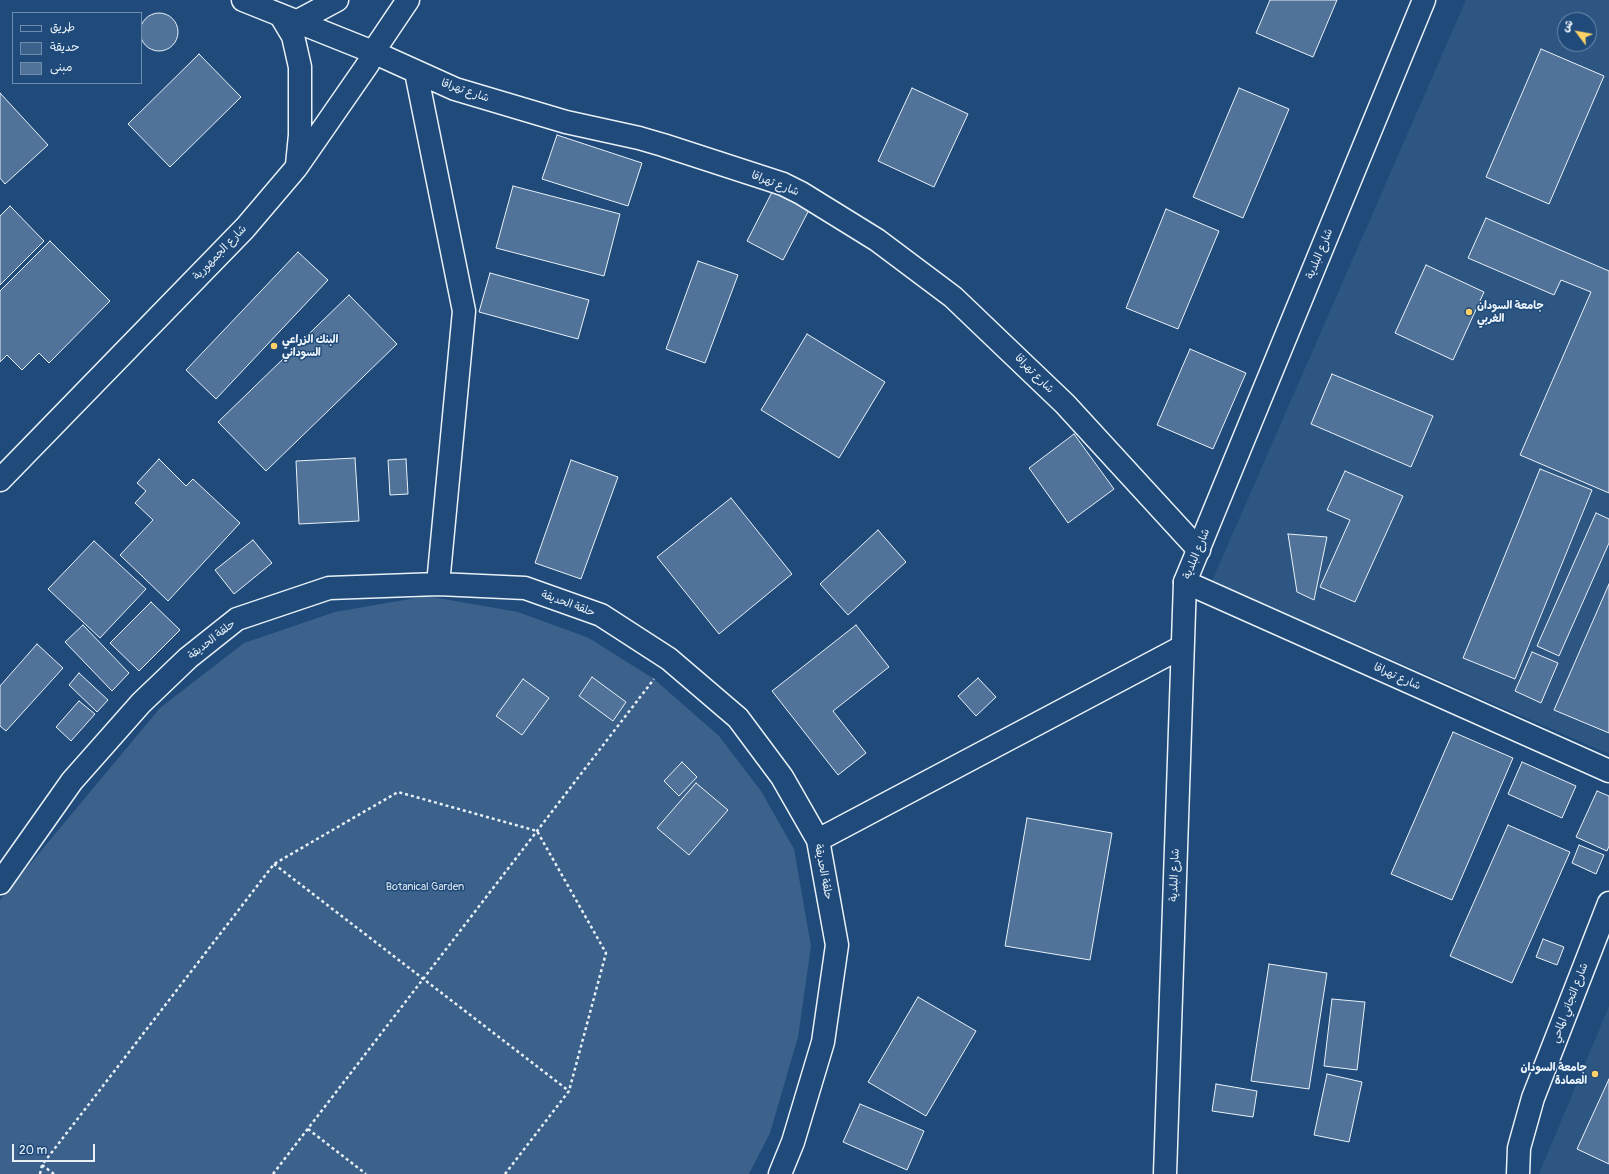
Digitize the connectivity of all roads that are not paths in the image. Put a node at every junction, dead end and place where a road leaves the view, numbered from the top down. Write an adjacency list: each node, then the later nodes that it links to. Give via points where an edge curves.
1 (243, 0): 5 (street, شارع تهراقا)
2 (337, 0): 5 (street)
3 (408, 0): 6 (street, شارع الجمهورية)
4 (1424, 0): 10 (street, شارع البلدية)
5 (288, 19): 6 (street, شارع تهراقا); 8 (street, via 300,67 300,135)
6 (373, 52): 7 (street, شارع تهراقا); 8 (street, شارع الجمهورية, via 368,64)
7 (416, 72): 10 (street, شارع تهراقا, via 455,89 566,122 657,143 783,184 801,193 877,240 952,297 1065,404); 12 (street, via 464,311)
8 (296, 168): 9 (street, شارع الجمهورية, via 245,228)
9 (0, 480)
10 (1199, 550): 11 (street, شارع البلدية)
11 (1185, 582): 13 (street, شارع البلدية); 14 (street, شارع تهراقا)
12 (438, 584): 15 (street, حلقة الحديقة, via 525,588 601,615 669,659 738,718 782,777); 16 (street, حلقة الحديقة, via 329,588 237,619 188,658 141,703 72,781)
13 (1182, 647): 15 (street); 19 (street, شارع البلدية)
14 (1609, 771)
15 (818, 840): 18 (street, حلقة الحديقة, via 837,945 823,1042 794,1142)
16 (0, 883)
17 (1609, 903): 20 (street, شارع التجاني الماحي, via 1533,1098 1519,1148)
18 (780, 1174)
19 (1165, 1174)
20 (1518, 1174)

